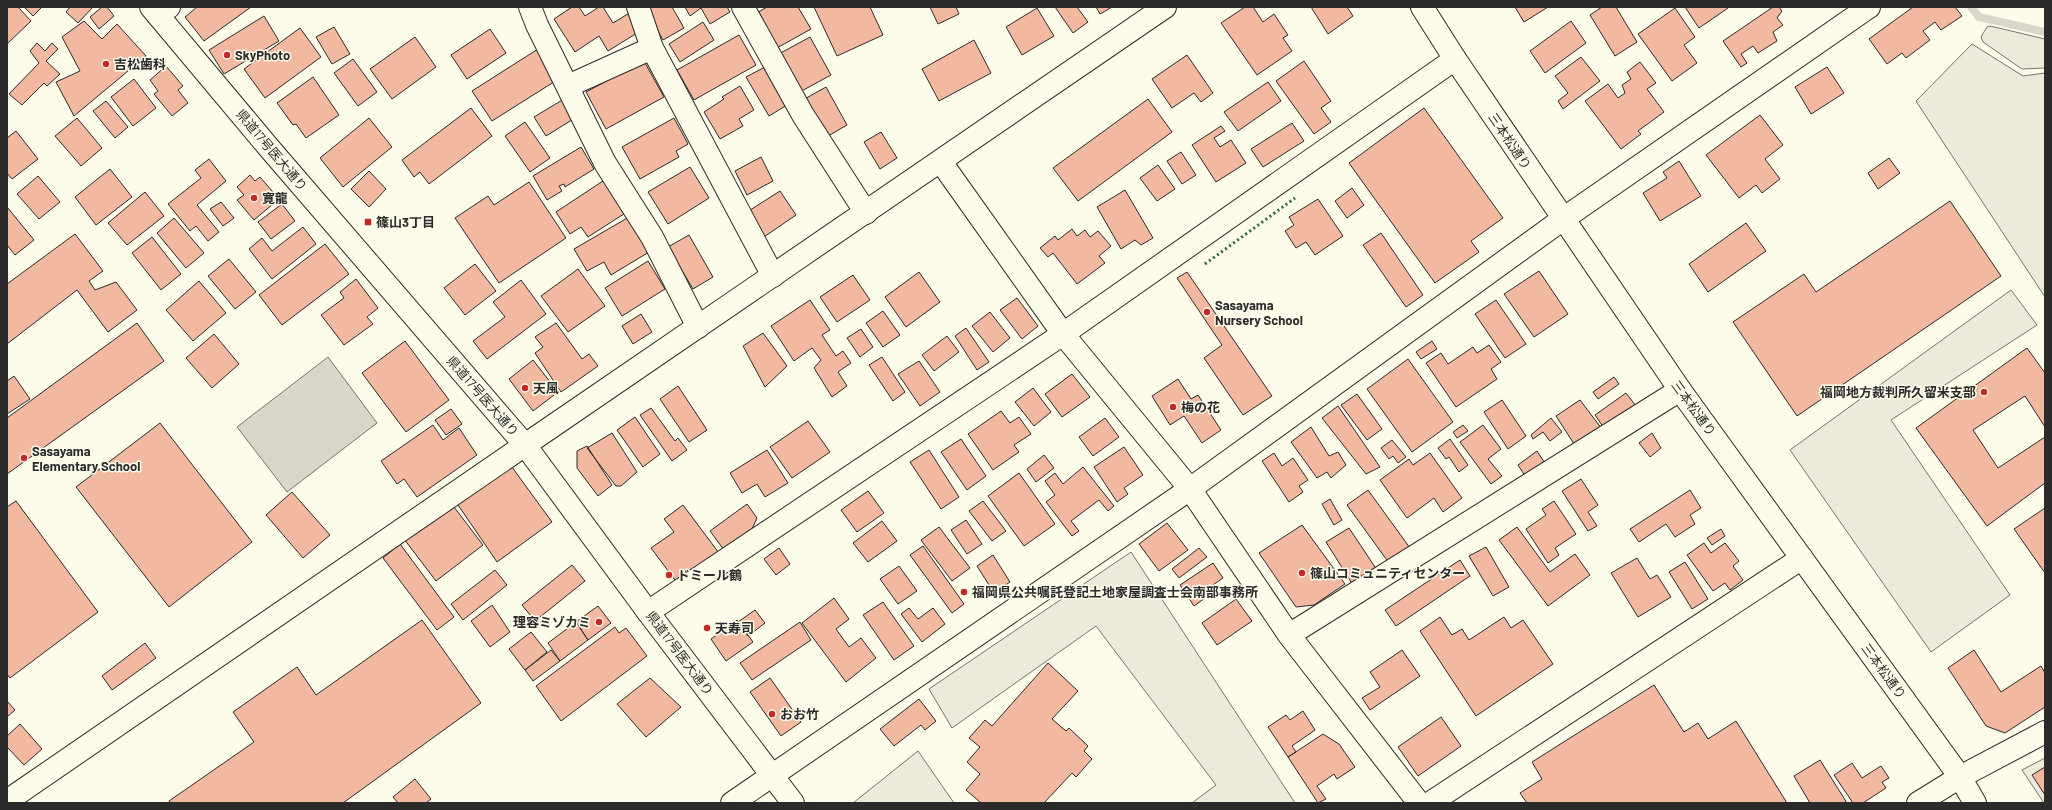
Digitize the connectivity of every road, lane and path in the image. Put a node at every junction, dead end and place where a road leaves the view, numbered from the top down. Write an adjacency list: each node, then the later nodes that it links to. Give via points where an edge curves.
1 (530, 7): 10 (street, via 536,25)
2 (638, 7): 8 (street)
3 (742, 7): 12 (street, via 803,115)
4 (1165, 7): 11 (street)
5 (1422, 7): 9 (street, 三本松通り)
6 (1870, 7): 13 (street)
7 (159, 10): 18 (street, 県道17号医大通り, via 270,149)
8 (652, 48): 10 (street); 14 (street)
9 (1455, 59): 13 (street, 三本松通り); 16 (street)
10 (568, 86): 15 (street, via 605,163 652,237)
11 (941, 162): 12 (street); 16 (street)
12 (866, 213): 14 (street)
13 (1564, 220): 17 (street, 三本松通り); 19 (street)
14 (773, 276): 15 (street)
15 (698, 327): 18 (street)
16 (1063, 334): 19 (street); 21 (street)
17 (1680, 390): 20 (street, 三本松通り); 22 (street)
18 (525, 445): 21 (street, 県道17号医大通り); 26 (street)
19 (1190, 488): 22 (street); 24 (street)
20 (1802, 558): 25 (street, 三本松通り); 30 (street)
21 (648, 612): 24 (street, 県道17号医大通り)
22 (1289, 635): 29 (street)
23 (2045, 732): 25 (street)
24 (772, 775): 27 (street); 28 (street, 県道17号医大通り)
25 (1960, 777): 31 (street); 32 (street, 三本松通り)
26 (7, 801)
27 (732, 803)
28 (793, 803)
29 (1419, 803)
30 (1430, 803)
31 (1918, 803)
32 (1975, 803)

